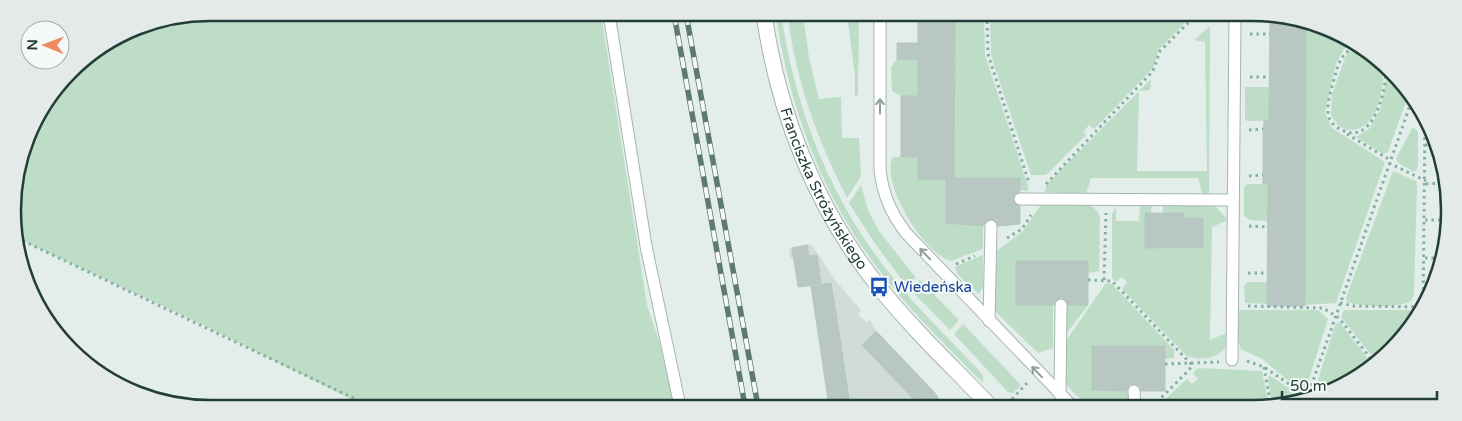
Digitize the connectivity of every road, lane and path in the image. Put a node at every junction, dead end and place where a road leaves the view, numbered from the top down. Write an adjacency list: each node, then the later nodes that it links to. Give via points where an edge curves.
1 (610, 21): 61 (lane, via 646,246)
2 (765, 21): 62 (street, Franciszka Stróżyńskiego, via 785,111 802,157 829,213 879,287)
3 (880, 21): 47 (lane, one-way to 3, via 906,233 892,215 883,193 880,170)
4 (987, 21): 24 (path, via 988,54)
5 (1190, 21): 25 (path, via 1160,52 1154,71)
6 (1235, 21): 28 (lane)
7 (1242, 34): 8 (path)
8 (1270, 34)
9 (1350, 49): 16 (path, via 1341,58 1328,103 1330,121)
10 (1242, 77): 12 (path)
11 (1385, 77): 16 (path, via 1374,118 1362,131)
12 (1269, 78)
13 (1410, 106): 19 (path)
14 (1242, 130): 15 (path)
15 (1263, 130)
16 (1345, 132): 19 (path)
17 (1426, 137): 18 (path)
18 (1426, 145): 22 (path)
19 (1389, 161): 22 (path); 42 (path)
20 (1242, 176): 21 (path)
21 (1263, 176)
22 (1426, 182): 23 (path); 29 (path)
23 (1439, 184)
24 (1031, 187)
25 (1040, 190)
26 (1020, 199): 27 (lane)
27 (1106, 199): 28 (lane); 40 (path)
28 (1233, 200): 44 (lane)
29 (1425, 220): 30 (path); 35 (path)
30 (1440, 220)
31 (991, 226): 47 (lane)
32 (1242, 226): 33 (path)
33 (1268, 227)
34 (24, 241): 60 (path)
35 (1425, 258): 36 (path); 41 (path)
36 (1434, 258)
37 (1242, 273): 38 (path)
38 (1267, 273)
39 (1088, 280): 40 (path)
40 (1104, 280): 51 (path, via 1112,281)
41 (1426, 284)
42 (1340, 303): 45 (path); 46 (path)
43 (1061, 305): 57 (lane)
44 (1232, 306): 46 (path, via 1323,308); 49 (lane)
45 (1414, 308)
46 (1334, 315): 48 (path); 55 (path)
47 (989, 321): 53 (lane, one-way to 47)
48 (1370, 358)
49 (1232, 360): 51 (path); 52 (path)
50 (1165, 364): 51 (path)
51 (1192, 365): 65 (path)
52 (1264, 367): 56 (path); 59 (path)
53 (1038, 372): 57 (lane); 58 (path)
54 (1134, 391): 64 (lane)
55 (1309, 391)
56 (1301, 393)
57 (1060, 395): 63 (lane)
58 (1012, 399)
59 (1270, 399)
60 (357, 400)
61 (679, 400)
62 (984, 400)
63 (1065, 400)
64 (1135, 400)
65 (1159, 400)

